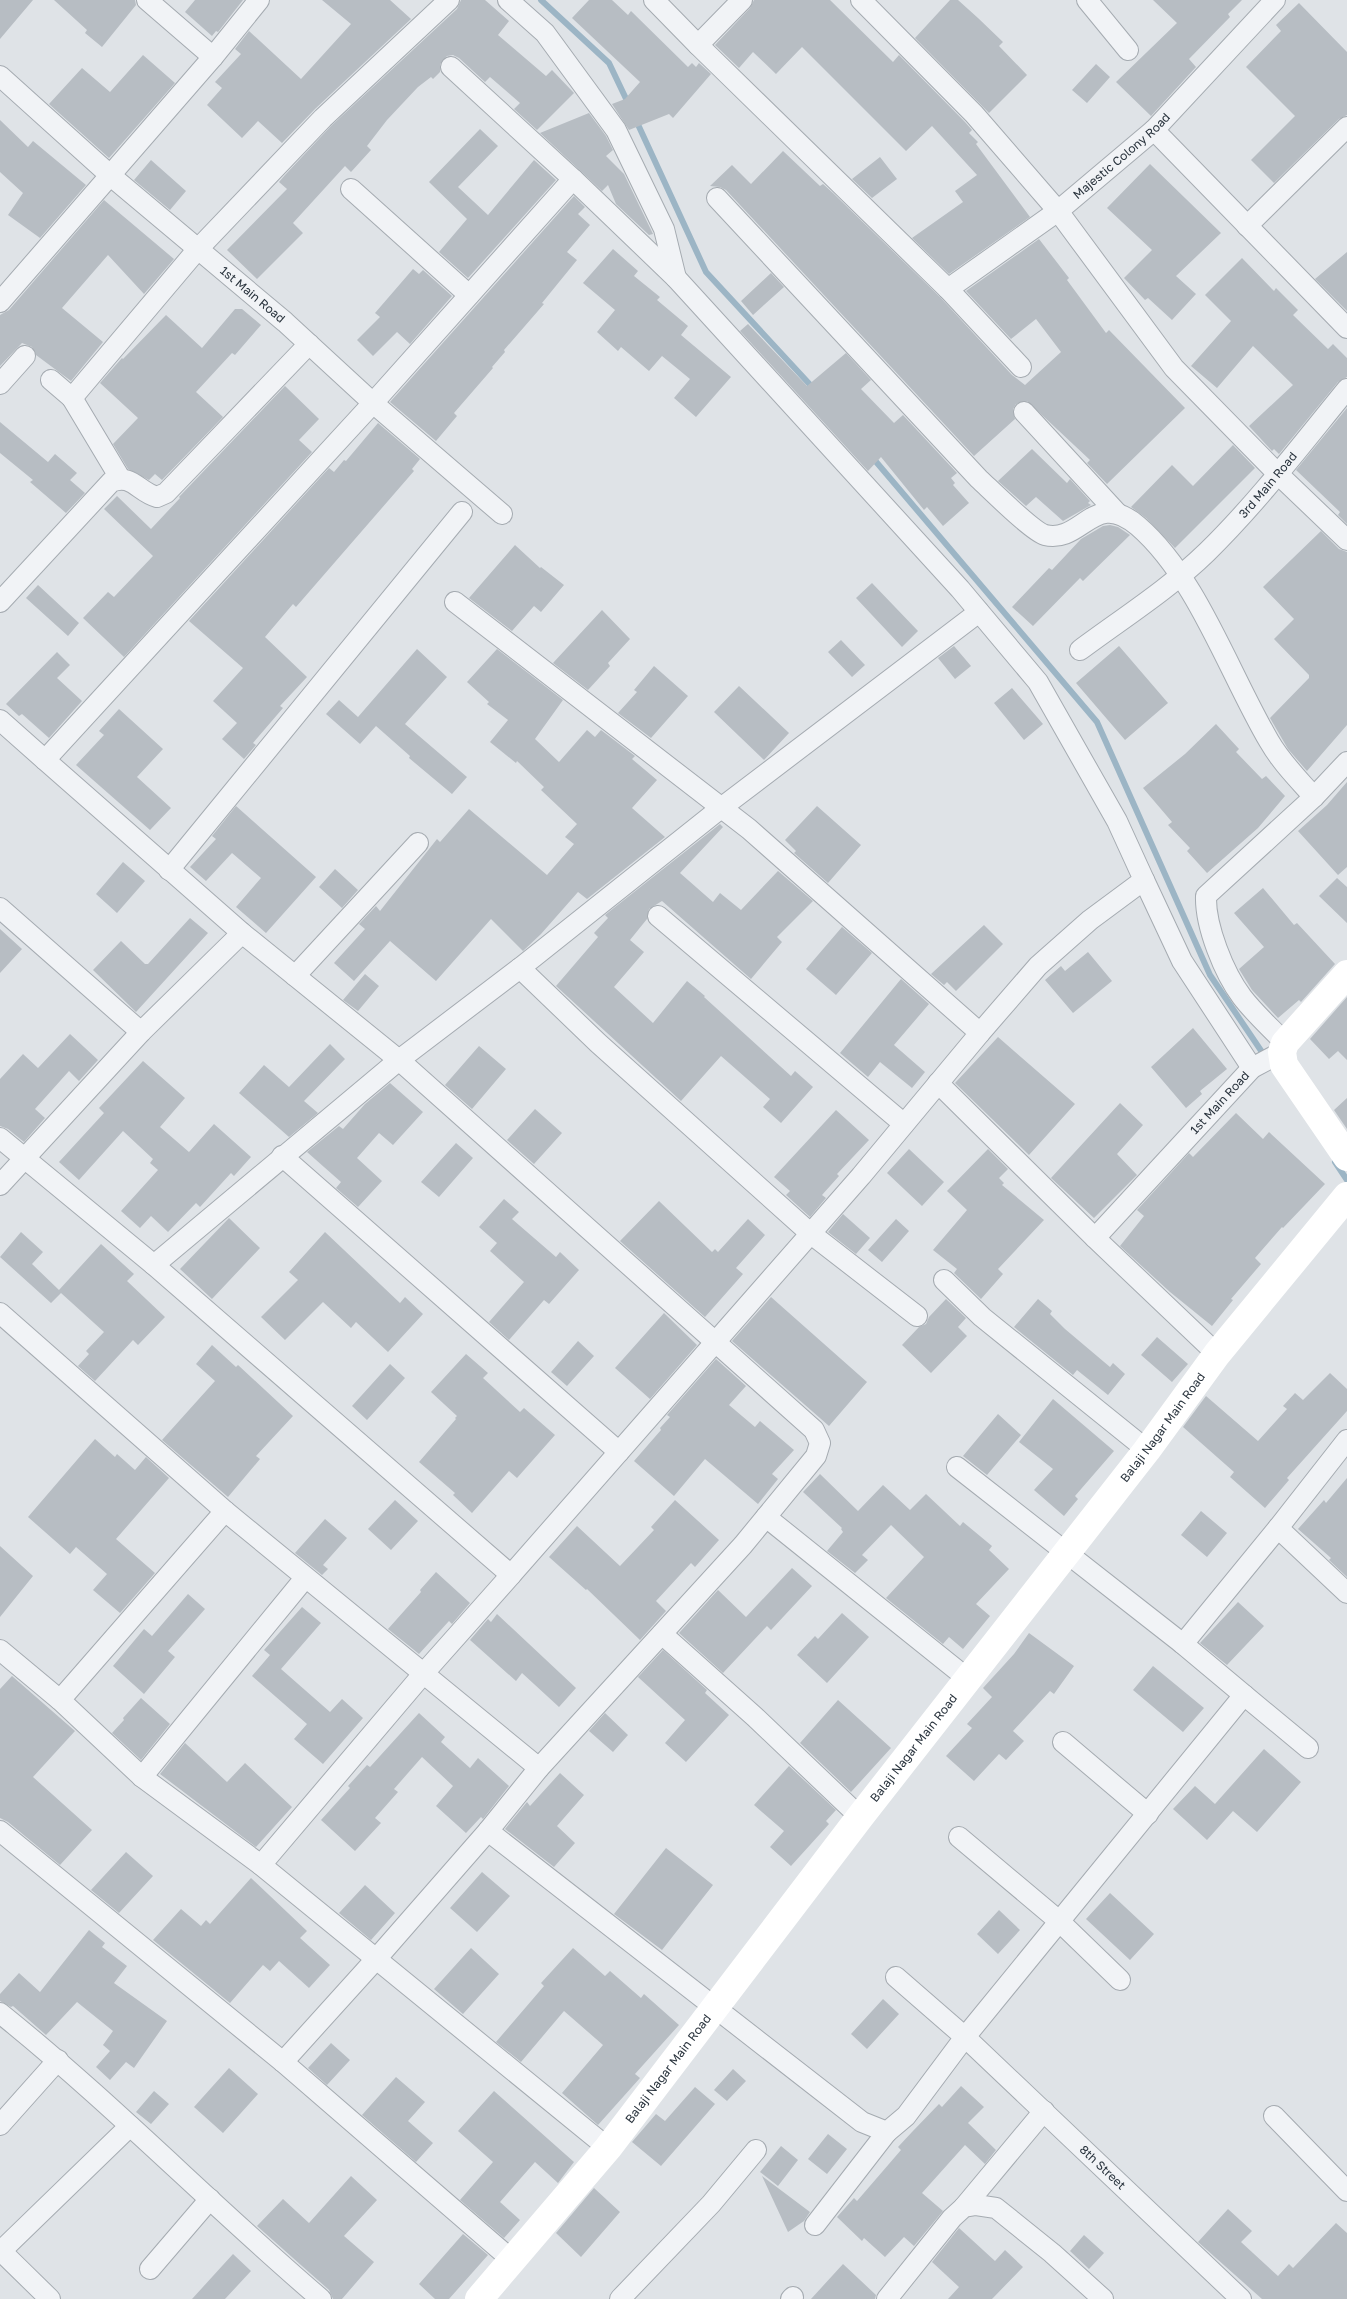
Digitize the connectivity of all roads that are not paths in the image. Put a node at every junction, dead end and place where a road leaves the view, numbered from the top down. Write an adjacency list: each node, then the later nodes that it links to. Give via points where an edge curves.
1 (147, 0): 12 (street)
2 (259, 0): 12 (street)
3 (449, 0): 23 (street, via 323,118)
4 (508, 0): 24 (street, via 545,33 616,130 664,229)
5 (654, 0): 10 (street)
6 (742, 0): 10 (street)
7 (861, 0): 21 (street, via 974,114)
8 (1087, 0): 11 (street)
9 (1275, 0): 16 (street, Majestic Colony Road)
10 (698, 45): 25 (street)
11 (1128, 50)
12 (213, 57): 17 (street)
13 (450, 67): 18 (street)
14 (0, 76): 17 (street, 1st Main Road)
15 (1347, 127): 22 (street)
16 (1154, 130): 21 (street, Majestic Colony Road); 22 (street)
17 (111, 176): 23 (street, 1st Main Road); 27 (street)
18 (573, 178): 24 (street); 26 (street)
19 (352, 189): 26 (street)
20 (717, 198): 42 (street, via 979,479 1021,517 1044,534 1055,536 1072,530 1097,514)
21 (1058, 211): 25 (street, Majestic Colony Road); 38 (street, via 1174,368)
22 (1247, 226): 28 (street)
23 (197, 250): 29 (street, 1st Main Road); 35 (street)
24 (676, 278): 47 (street)
25 (948, 289): 31 (street)
26 (468, 295): 36 (street)
27 (0, 302)
28 (1347, 328)
29 (309, 344): 36 (street, 1st Main Road); 39 (street, via 166,493 157,497 150,495)
30 (25, 356): 33 (street)
31 (1021, 367)
32 (51, 380): 35 (street)
33 (0, 384)
34 (1347, 389): 38 (street, 3rd Main Road)
35 (72, 398): 39 (street)
36 (373, 402): 41 (street, 1st Main Road); 50 (street)
37 (1024, 412): 42 (street)
38 (1278, 474): 43 (street); 44 (street, 3rd Main Road)
39 (120, 478): 45 (street, via 111,482)
40 (462, 512): 55 (street)
41 (502, 514)
42 (1118, 514): 44 (street, via 1139,526)
43 (1347, 540)
44 (1182, 575): 48 (street, 3rd Main Road); 52 (street, via 1268,740)
45 (0, 602)
46 (455, 602): 53 (street)
47 (979, 612): 53 (street); 56 (street, via 1038,682 1116,822)
48 (1080, 650)
49 (0, 720): 50 (street)
50 (46, 760): 55 (street)
51 (1347, 762): 52 (street)
52 (1314, 797): 65 (street, via 1206,896 1210,924 1227,973 1243,998)
53 (721, 808): 60 (street); 64 (street, via 749,829)
54 (418, 843): 62 (street)
55 (170, 870): 59 (street)
56 (1144, 880): 64 (street, via 1090,920 1038,966); 65 (street, via 1182,961)
57 (0, 908): 63 (street)
58 (658, 916): 68 (street)
59 (242, 934): 62 (street); 63 (street)
60 (520, 968): 66 (street); 75 (street, via 598,1043)
61 (1347, 974): 65 (main road, 1st Main Road)
62 (295, 976): 66 (street)
63 (141, 1032): 71 (street)
64 (980, 1033): 67 (street)
65 (1270, 1057): 72 (main road, via 1284,1066); 76 (street, 1st Main Road)
66 (399, 1060): 70 (street); 81 (street)
67 (938, 1083): 68 (street); 76 (street)
68 (904, 1124): 75 (street)
69 (0, 1138): 71 (street)
70 (282, 1156): 77 (street); 85 (street)
71 (24, 1157): 73 (street); 77 (street)
72 (1347, 1157)
73 (0, 1185)
74 (1345, 1198): 82 (main road, Balaji Nagar Main Road)
75 (810, 1233): 80 (street); 81 (street)
76 (1095, 1238): 82 (street)
77 (154, 1265): 91 (street)
78 (944, 1280): 84 (street, via 982,1317)
79 (0, 1313): 87 (street)
80 (917, 1316)
81 (716, 1341): 85 (street); 88 (street, via 814,1430 820,1443 816,1456)
82 (1217, 1354): 84 (main road, Balaji Nagar Main Road)
83 (1347, 1440): 89 (street)
84 (1147, 1450): 90 (main road, Balaji Nagar Main Road)
85 (619, 1452): 91 (street)
86 (956, 1467): 90 (street)
87 (225, 1511): 92 (street); 100 (street)
88 (766, 1516): 94 (street); 98 (street)
89 (1278, 1528): 93 (street); 95 (street)
90 (1067, 1555): 95 (street); 98 (main road, Balaji Nagar Main Road)
91 (511, 1575): 97 (street)
92 (305, 1578): 97 (street); 104 (street)
93 (1347, 1593)
94 (662, 1634): 103 (street); 106 (street, via 755,1716)
95 (1183, 1644): 99 (street)
96 (0, 1650): 100 (street)
97 (423, 1674): 103 (street); 110 (street)
98 (968, 1679): 106 (main road, Balaji Nagar Main Road)
99 (1244, 1695): 102 (street); 105 (street)
100 (60, 1700): 104 (street)
101 (1063, 1742): 105 (street)
102 (1308, 1748)
103 (539, 1768): 108 (street)
104 (142, 1777): 110 (street)
105 (1148, 1814): 111 (street)
106 (860, 1817): 115 (main road, Balaji Nagar Main Road)
107 (0, 1831): 119 (street)
108 (488, 1831): 112 (street); 115 (street)
109 (959, 1837): 111 (street)
110 (261, 1865): 112 (street)
111 (1058, 1921): 114 (street); 117 (street)
112 (377, 1958): 119 (street); 125 (street)
113 (896, 1977): 117 (street, 8th Street)
114 (1120, 1980)
115 (716, 2008): 124 (street, via 862,2122); 125 (main road, Balaji Nagar Main Road)
116 (0, 2013): 118 (street)
117 (965, 2037): 120 (street, 8th Street); 124 (street, via 906,2116)
118 (58, 2060): 122 (street); 123 (street)
119 (282, 2062): 132 (street)
120 (1044, 2111): 129 (street); 140 (street, 8th Street)
121 (1274, 2116): 127 (street)
122 (0, 2125)
123 (130, 2126): 128 (street); 131 (street)
124 (887, 2132): 130 (street)
125 (608, 2148): 132 (main road, Balaji Nagar Main Road)
126 (756, 2150): 137 (street, via 711,2204)
127 (1347, 2191)
128 (210, 2199): 133 (street); 135 (street)
129 (964, 2207): 138 (street); 139 (street, via 996,2208)
130 (816, 2225)
131 (0, 2251): 134 (street)
132 (513, 2261): 136 (main road, Balaji Nagar Main Road)
133 (150, 2269)
134 (50, 2299)
135 (321, 2299)
136 (479, 2299)
137 (620, 2299)
138 (887, 2299)
139 (1103, 2299)
140 (1241, 2299)

